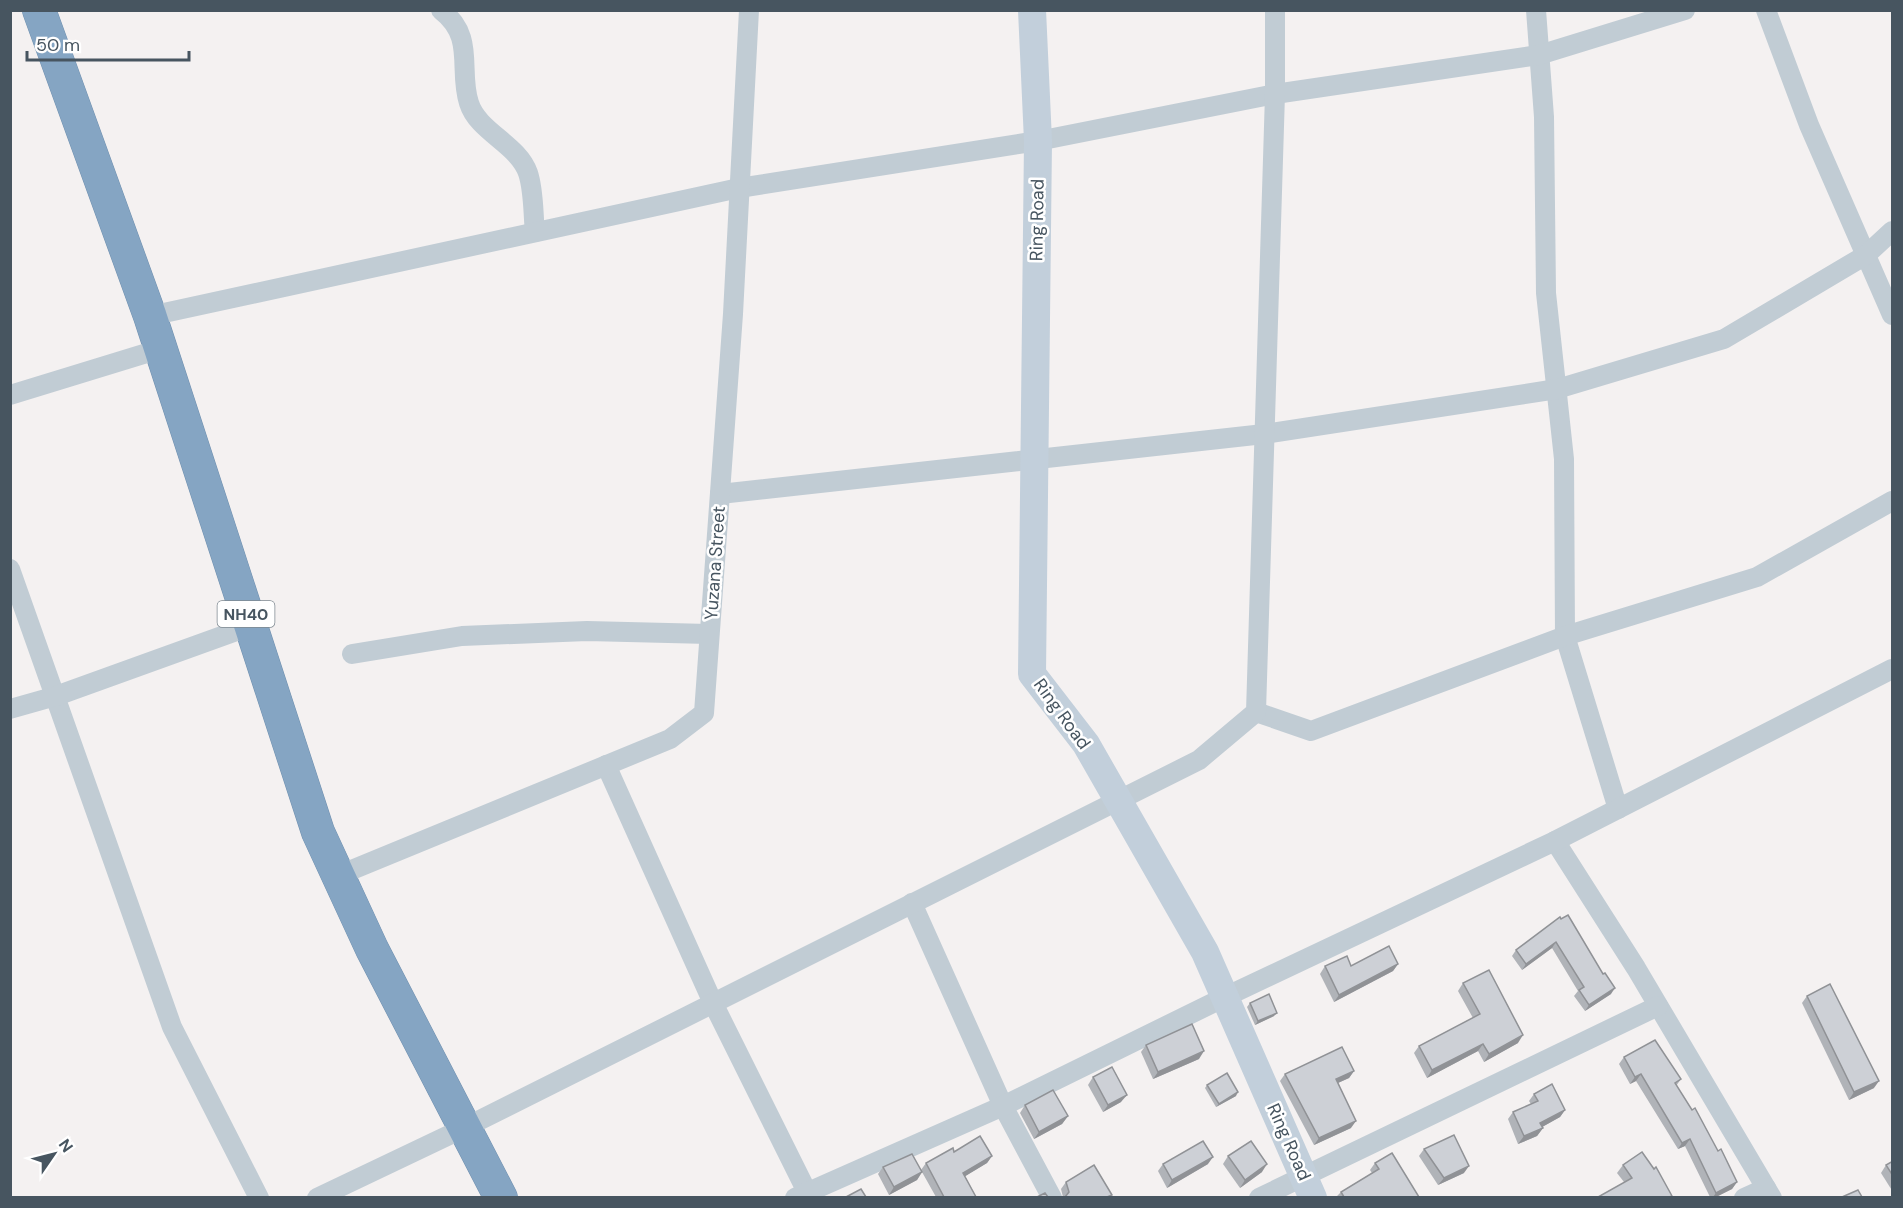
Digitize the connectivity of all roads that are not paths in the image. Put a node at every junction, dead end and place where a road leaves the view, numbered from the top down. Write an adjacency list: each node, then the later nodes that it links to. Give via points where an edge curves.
1 (39, 10): 16 (highway, NH40)
2 (441, 10): 14 (street, via 457,25 466,61 469,105 528,173)
3 (749, 10): 12 (street, Yuzana Street)
4 (1032, 10): 11 (street, Ring Road)
5 (1275, 10): 10 (street)
6 (1536, 10): 9 (street)
7 (1685, 10): 9 (street)
8 (1766, 10): 15 (street, via 1809,125)
9 (1539, 55): 10 (street); 19 (street, via 1544,117 1546,293)
10 (1275, 94): 11 (street); 21 (street)
11 (1038, 141): 12 (street); 22 (street, Ring Road)
12 (739, 188): 14 (street); 23 (street, Yuzana Street)
13 (1893, 231): 15 (street)
14 (535, 232): 16 (street)
15 (1866, 255): 17 (street); 19 (street, via 1724,339)
16 (150, 315): 18 (highway, NH40)
17 (1893, 315)
18 (160, 349): 20 (street); 26 (highway, NH40)
19 (1557, 389): 21 (street); 28 (street, via 1564,459)
20 (10, 395)
21 (1264, 434): 22 (street); 33 (street)
22 (1034, 458): 23 (street); 35 (street, Ring Road, via 1032,674 1086,744)
23 (720, 494): 27 (street, Yuzana Street)
24 (1893, 501): 28 (street, via 1757,577)
25 (10, 569): 31 (street)
26 (250, 626): 31 (street); 38 (highway, NH40, via 318,832)
27 (709, 634): 29 (street, via 587,631 462,636); 34 (street, Yuzana Street, via 704,713 670,739)
28 (1565, 636): 33 (street, via 1311,731); 36 (street)
29 (352, 654)
30 (1893, 669): 36 (street)
31 (56, 696): 32 (street); 48 (street, via 172,1028)
32 (10, 709)
33 (1256, 712): 35 (street, via 1200,760)
34 (606, 765): 38 (street, Yuzana Street); 41 (street)
35 (1118, 800): 39 (street); 40 (street, Ring Road, via 1204,952)
36 (1618, 809): 37 (street)
37 (1556, 841): 40 (street); 42 (street)
38 (337, 876): 44 (highway, NH40)
39 (912, 903): 41 (street); 43 (street)
40 (1224, 997): 43 (street); 45 (street, Ring Road)
41 (713, 1003): 44 (street); 47 (street)
42 (1658, 1006): 45 (street); 46 (street)
43 (1003, 1106): 47 (street); 51 (street)
44 (466, 1127): 49 (street); 50 (highway, NH40)
45 (1309, 1187): 52 (street)
46 (1769, 1193): 53 (street)
47 (804, 1196)
48 (259, 1197)
49 (317, 1197)
50 (501, 1197)
51 (1052, 1197)
52 (1258, 1197)
53 (1744, 1197)

